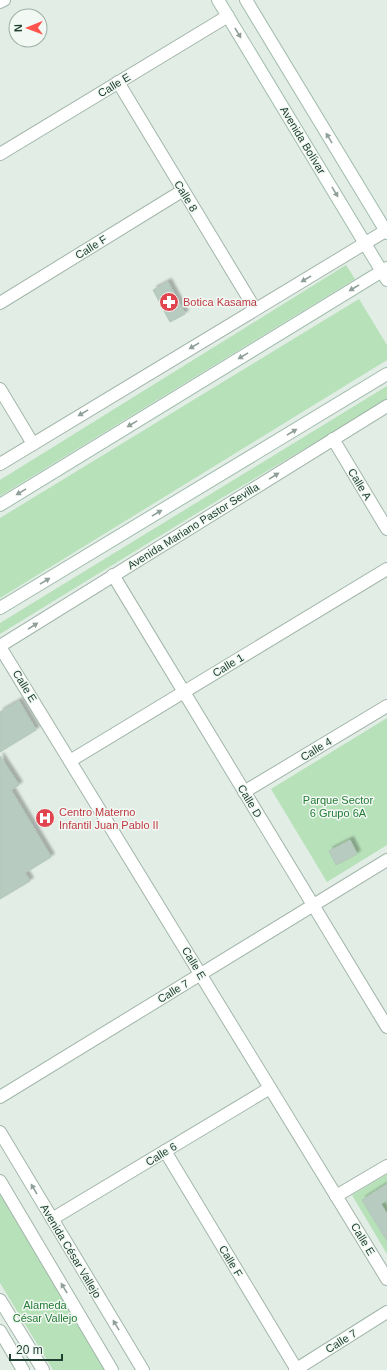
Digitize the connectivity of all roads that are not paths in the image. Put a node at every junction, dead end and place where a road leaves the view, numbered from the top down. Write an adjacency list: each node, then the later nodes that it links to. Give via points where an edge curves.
1 (4, 0): 4 (street)
2 (218, 0): 5 (street, Avenida Bolívar)
3 (247, 1): 9 (street, one-way to 3)
4 (0, 2)
5 (228, 16): 6 (street, Calle E); 10 (street, Avenida Bolívar, one-way to 10)
6 (118, 82): 7 (street, Calle E); 8 (street, Calle 8)
7 (1, 151)
8 (182, 190): 12 (street, Calle F); 13 (street, Calle 8)
9 (387, 231): 10 (street)
10 (366, 243): 11 (street, Avenida Bolívar); 13 (street, one-way to 13)
11 (385, 273): 20 (street, one-way to 20)
12 (0, 303)
13 (255, 309): 18 (street, one-way to 18)
14 (387, 374): 24 (street, one-way to 14)
15 (0, 389): 18 (street)
16 (387, 406): 17 (street, Avenida Mariano Pastor Sevilla)
17 (333, 439): 21 (street, Calle A); 23 (street, Avenida Mariano Pastor Sevilla, one-way to 17)
18 (33, 444): 19 (street)
19 (0, 464)
20 (0, 505)
21 (387, 529)
22 (387, 569): 26 (street, Calle 1)
23 (113, 575): 25 (street, Avenida Mariano Pastor Sevilla, one-way to 23); 26 (street, Calle D)
24 (0, 608)
25 (0, 646): 28 (street, Calle E)
26 (184, 691): 28 (street, Calle 1); 29 (street, Calle D)
27 (387, 706): 29 (street, Calle 4)
28 (70, 761): 32 (street, Calle E)
29 (244, 792): 31 (street, Calle D)
30 (387, 860): 31 (street, Calle 7)
31 (313, 905): 32 (street, Calle 7); 33 (street, Calle D)
32 (201, 974): 34 (street, Calle E); 35 (street, Calle 7)
33 (387, 1027)
34 (270, 1088): 37 (street, Calle 6); 40 (street, Calle E)
35 (0, 1097)
36 (0, 1132): 41 (street, Avenida César Vallejo, one-way to 36)
37 (165, 1151): 41 (street, Calle 6); 50 (street, Calle F)
38 (387, 1166): 40 (street)
39 (0, 1181): 48 (street, one-way to 39)
40 (336, 1196): 42 (street, Calle E)
41 (52, 1219): 49 (street, Avenida César Vallejo, one-way to 41)
42 (387, 1279)
43 (0, 1300): 47 (street)
44 (387, 1312): 50 (street, Calle 7)
45 (0, 1331): 46 (street)
46 (23, 1370)
47 (43, 1370)
48 (112, 1370)
49 (143, 1370)
50 (296, 1370)

